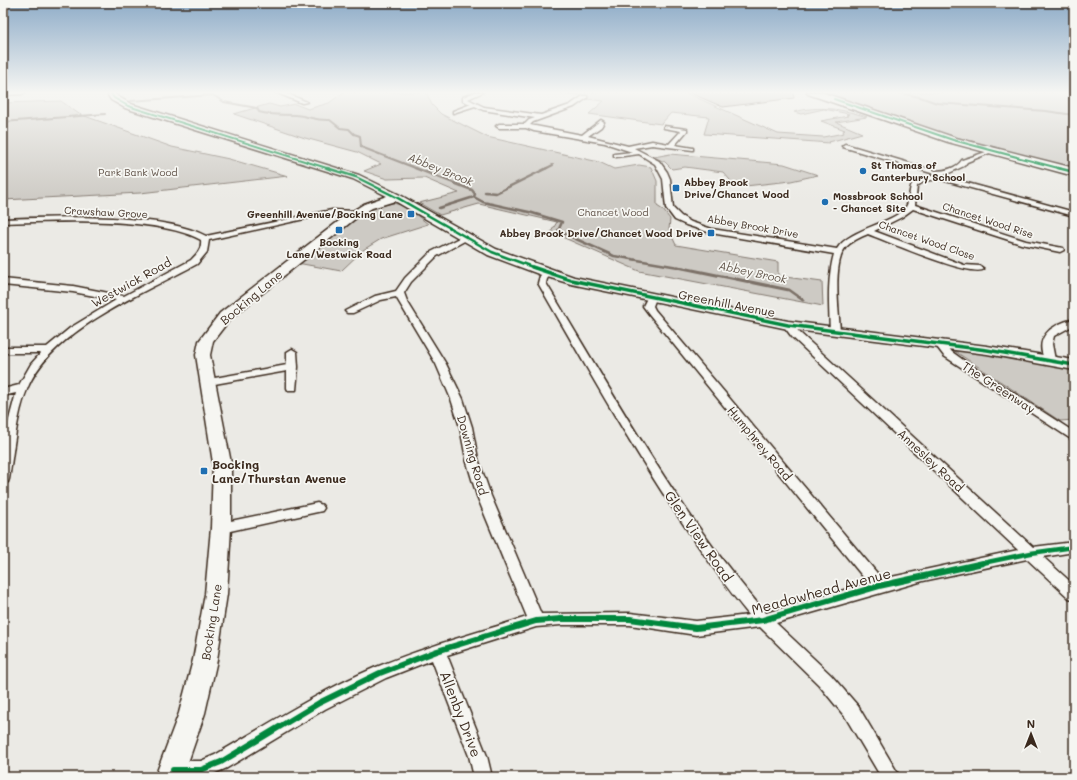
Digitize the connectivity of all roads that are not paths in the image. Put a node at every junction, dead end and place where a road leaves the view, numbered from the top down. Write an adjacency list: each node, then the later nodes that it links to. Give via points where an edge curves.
1 (199, 128): 17 (street, via 356,178)
2 (535, 128): 6 (street, Abbey Brook Drive)
3 (595, 128): 7 (street)
4 (675, 128): 9 (street, via 685,130)
5 (917, 128): 13 (highway)
6 (569, 134): 7 (street, Abbey Brook Drive); 8 (street)
7 (584, 136): 11 (street, Abbey Brook Drive)
8 (563, 141)
9 (671, 145): 11 (street, via 646,143); 12 (street)
10 (845, 146): 13 (street, via 936,173 945,172)
11 (626, 148): 14 (street, Abbey Brook Drive)
12 (691, 149)
13 (990, 151): 16 (highway)
14 (638, 152): 15 (street); 26 (street, Abbey Brook Drive, via 655,162 665,173 666,197 670,208 677,217 687,222 710,230)
15 (616, 155)
16 (1074, 172)
17 (396, 197): 19 (street, Bocking Lane, via 368,206); 23 (street, Greenhill Avenue)
18 (911, 206): 20 (street, via 914,185 923,179 938,177); 22 (street, via 896,218); 25 (street, Chancet Wood Rise, via 1030,244)
19 (356, 213): 24 (street, via 318,214); 44 (street, Bocking Lane, via 225,316 206,341 203,355)
20 (1074, 214)
21 (3, 221): 24 (street, Crawshaw Grove, via 56,219 139,223 187,230)
22 (867, 232): 26 (street, via 845,243); 27 (street, Chancet Wood Close, via 963,267)
23 (466, 238): 28 (street, Greenhill Avenue); 30 (street, via 434,254 408,280)
24 (205, 239): 32 (street, Westwick Road, via 206,248 194,262)
25 (1060, 250)
26 (838, 252): 36 (street, via 835,261)
27 (980, 269)
28 (548, 273): 31 (street, Greenhill Avenue); 58 (street, Glen View Road, via 542,283 629,430 677,505 736,589)
29 (3, 282): 32 (street, via 73,289)
30 (400, 293): 33 (street, via 378,298); 59 (street, Downing Road, via 441,364 457,399 484,496)
31 (651, 298): 35 (street, Greenhill Avenue); 56 (street, Humphrey Road, via 648,306 652,312)
32 (126, 299): 39 (street, Westwick Road, via 83,324)
33 (350, 310)
34 (1074, 322): 41 (street, via 1048,336 1045,343)
35 (788, 325): 36 (street, Greenhill Avenue); 55 (street, Annesley Road)
36 (834, 331): 37 (street, Greenhill Avenue)
37 (939, 343): 41 (street, Greenhill Avenue); 49 (street, The Greenway, via 948,354 962,364)
38 (3, 350): 39 (street)
39 (49, 350): 45 (street, Westwick Road)
40 (292, 352): 43 (street)
41 (1050, 360): 42 (street, Greenhill Avenue)
42 (1074, 365)
43 (293, 367): 44 (street); 46 (street)
44 (209, 382): 53 (street, Bocking Lane, via 222,463)
45 (23, 387): 47 (street); 51 (street, Westwick Road, via 10,434)
46 (292, 388)
47 (3, 393)
48 (1074, 427): 49 (street)
49 (1062, 428): 50 (street, The Greenway)
50 (1074, 437)
51 (3, 479)
52 (317, 508): 53 (street)
53 (221, 528): 61 (street, Bocking Lane, via 216,594 205,660 192,713)
54 (1074, 547): 55 (street, Meadowhead Avenue)
55 (1031, 553): 56 (street, Meadowhead Avenue); 57 (street, Annesley Road)
56 (879, 586): 58 (street, Meadowhead Avenue)
57 (1074, 594)
58 (763, 620): 59 (street, Meadowhead Avenue, via 696,628 630,619 561,619); 63 (street, Glen View Road, via 825,680 852,712)
59 (536, 622): 60 (street, Meadowhead Avenue)
60 (437, 651): 61 (street, Meadowhead Avenue, via 380,673 319,703 221,762 201,770); 62 (street, Allenby Drive, via 478,756)
61 (171, 774)
62 (483, 777)
63 (891, 777)

